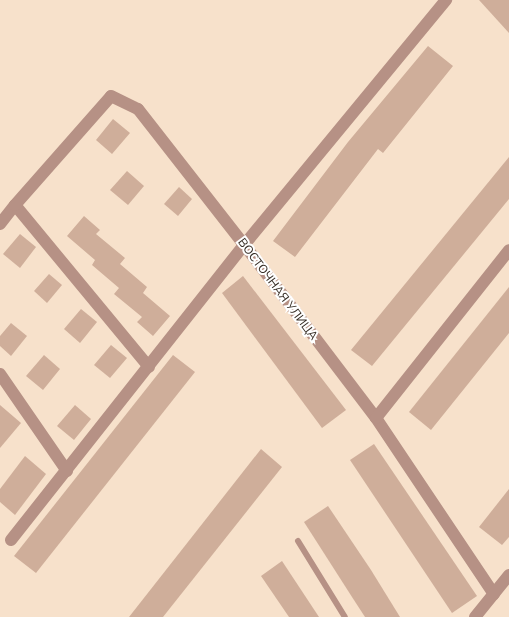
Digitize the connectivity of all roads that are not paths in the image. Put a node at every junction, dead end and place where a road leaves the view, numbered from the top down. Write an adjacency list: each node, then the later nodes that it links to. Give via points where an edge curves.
1 (446, 0): 4 (street)
2 (15, 205): 3 (street, ВОСТОЧНАЯ УЛИЦА); 4 (street, ВОСТОЧНАЯ УЛИЦА, via 111,96 138,109); 6 (street)
3 (0, 224)
4 (244, 245): 6 (street); 8 (street, ВОСТОЧНАЯ УЛИЦА)
5 (509, 250): 8 (street)
6 (148, 367): 9 (street)
7 (0, 374): 9 (street)
8 (376, 418): 13 (street, ВОСТОЧНАЯ УЛИЦА)
9 (67, 470): 10 (street)
10 (11, 540)
11 (298, 541): 14 (lane)
12 (509, 575): 13 (street)
13 (494, 594): 15 (street)
14 (345, 617)
15 (475, 617)

